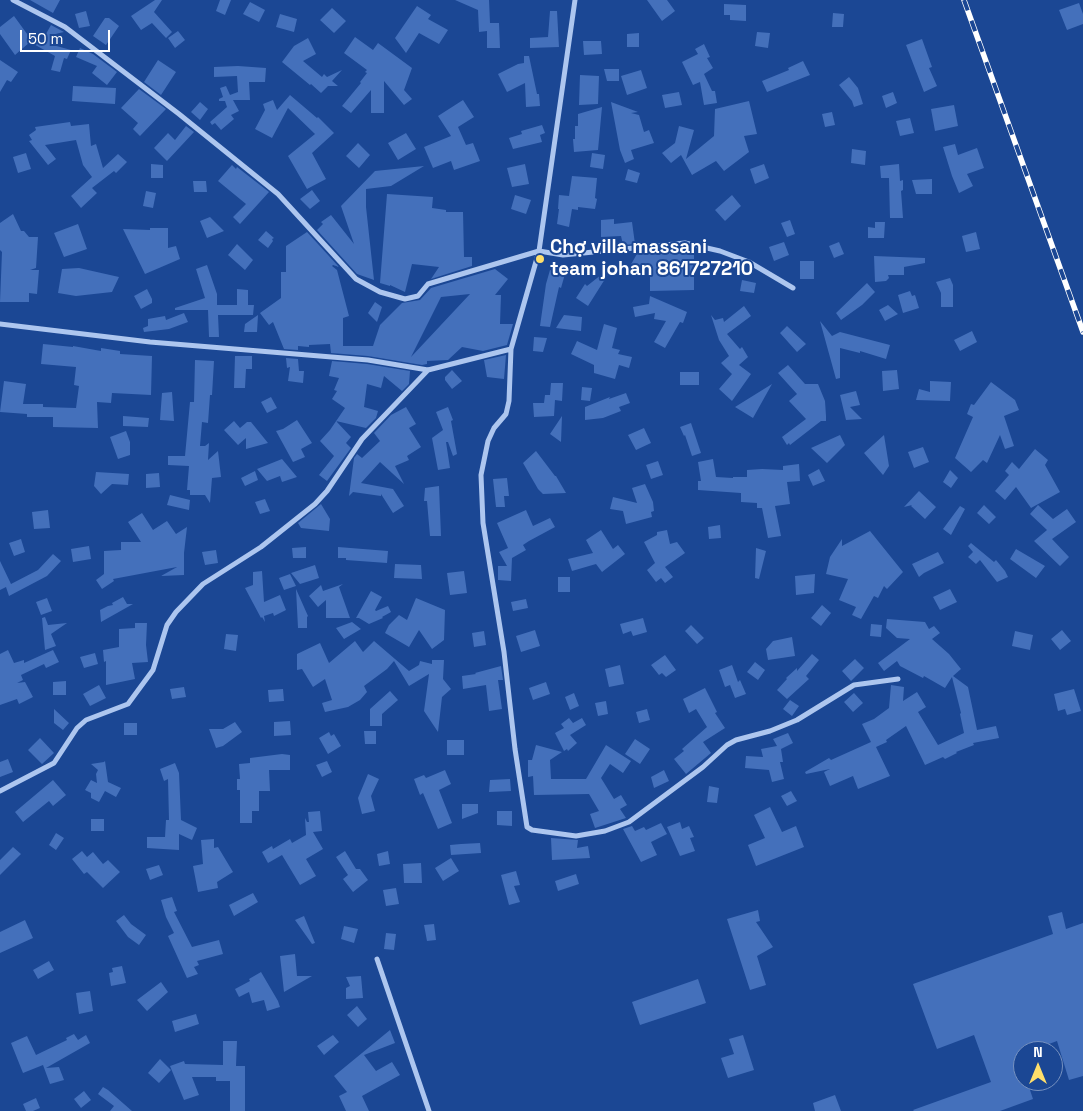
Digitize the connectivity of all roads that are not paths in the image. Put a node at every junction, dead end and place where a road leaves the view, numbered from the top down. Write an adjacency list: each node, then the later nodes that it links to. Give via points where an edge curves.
1 (13, 0): 3 (street, via 65,27 179,114 278,194 356,279 380,292 405,299 418,296 433,282)
2 (575, 0): 3 (street)
3 (539, 251): 4 (street, via 563,255 685,243 741,259); 6 (street)
4 (793, 288)
5 (0, 324): 7 (street, via 150,342 351,358)
6 (511, 350): 7 (street); 8 (street, via 506,414 488,441 481,475 483,523 527,827 576,836 605,831 629,822 736,740 770,732 797,720 854,685)
7 (428, 370): 9 (street, via 362,439 315,504 261,547 203,584 176,612 167,625 153,670 128,704 86,720 54,763)
8 (898, 679)
9 (0, 791)
10 (377, 959): 11 (street)
11 (429, 1111)

